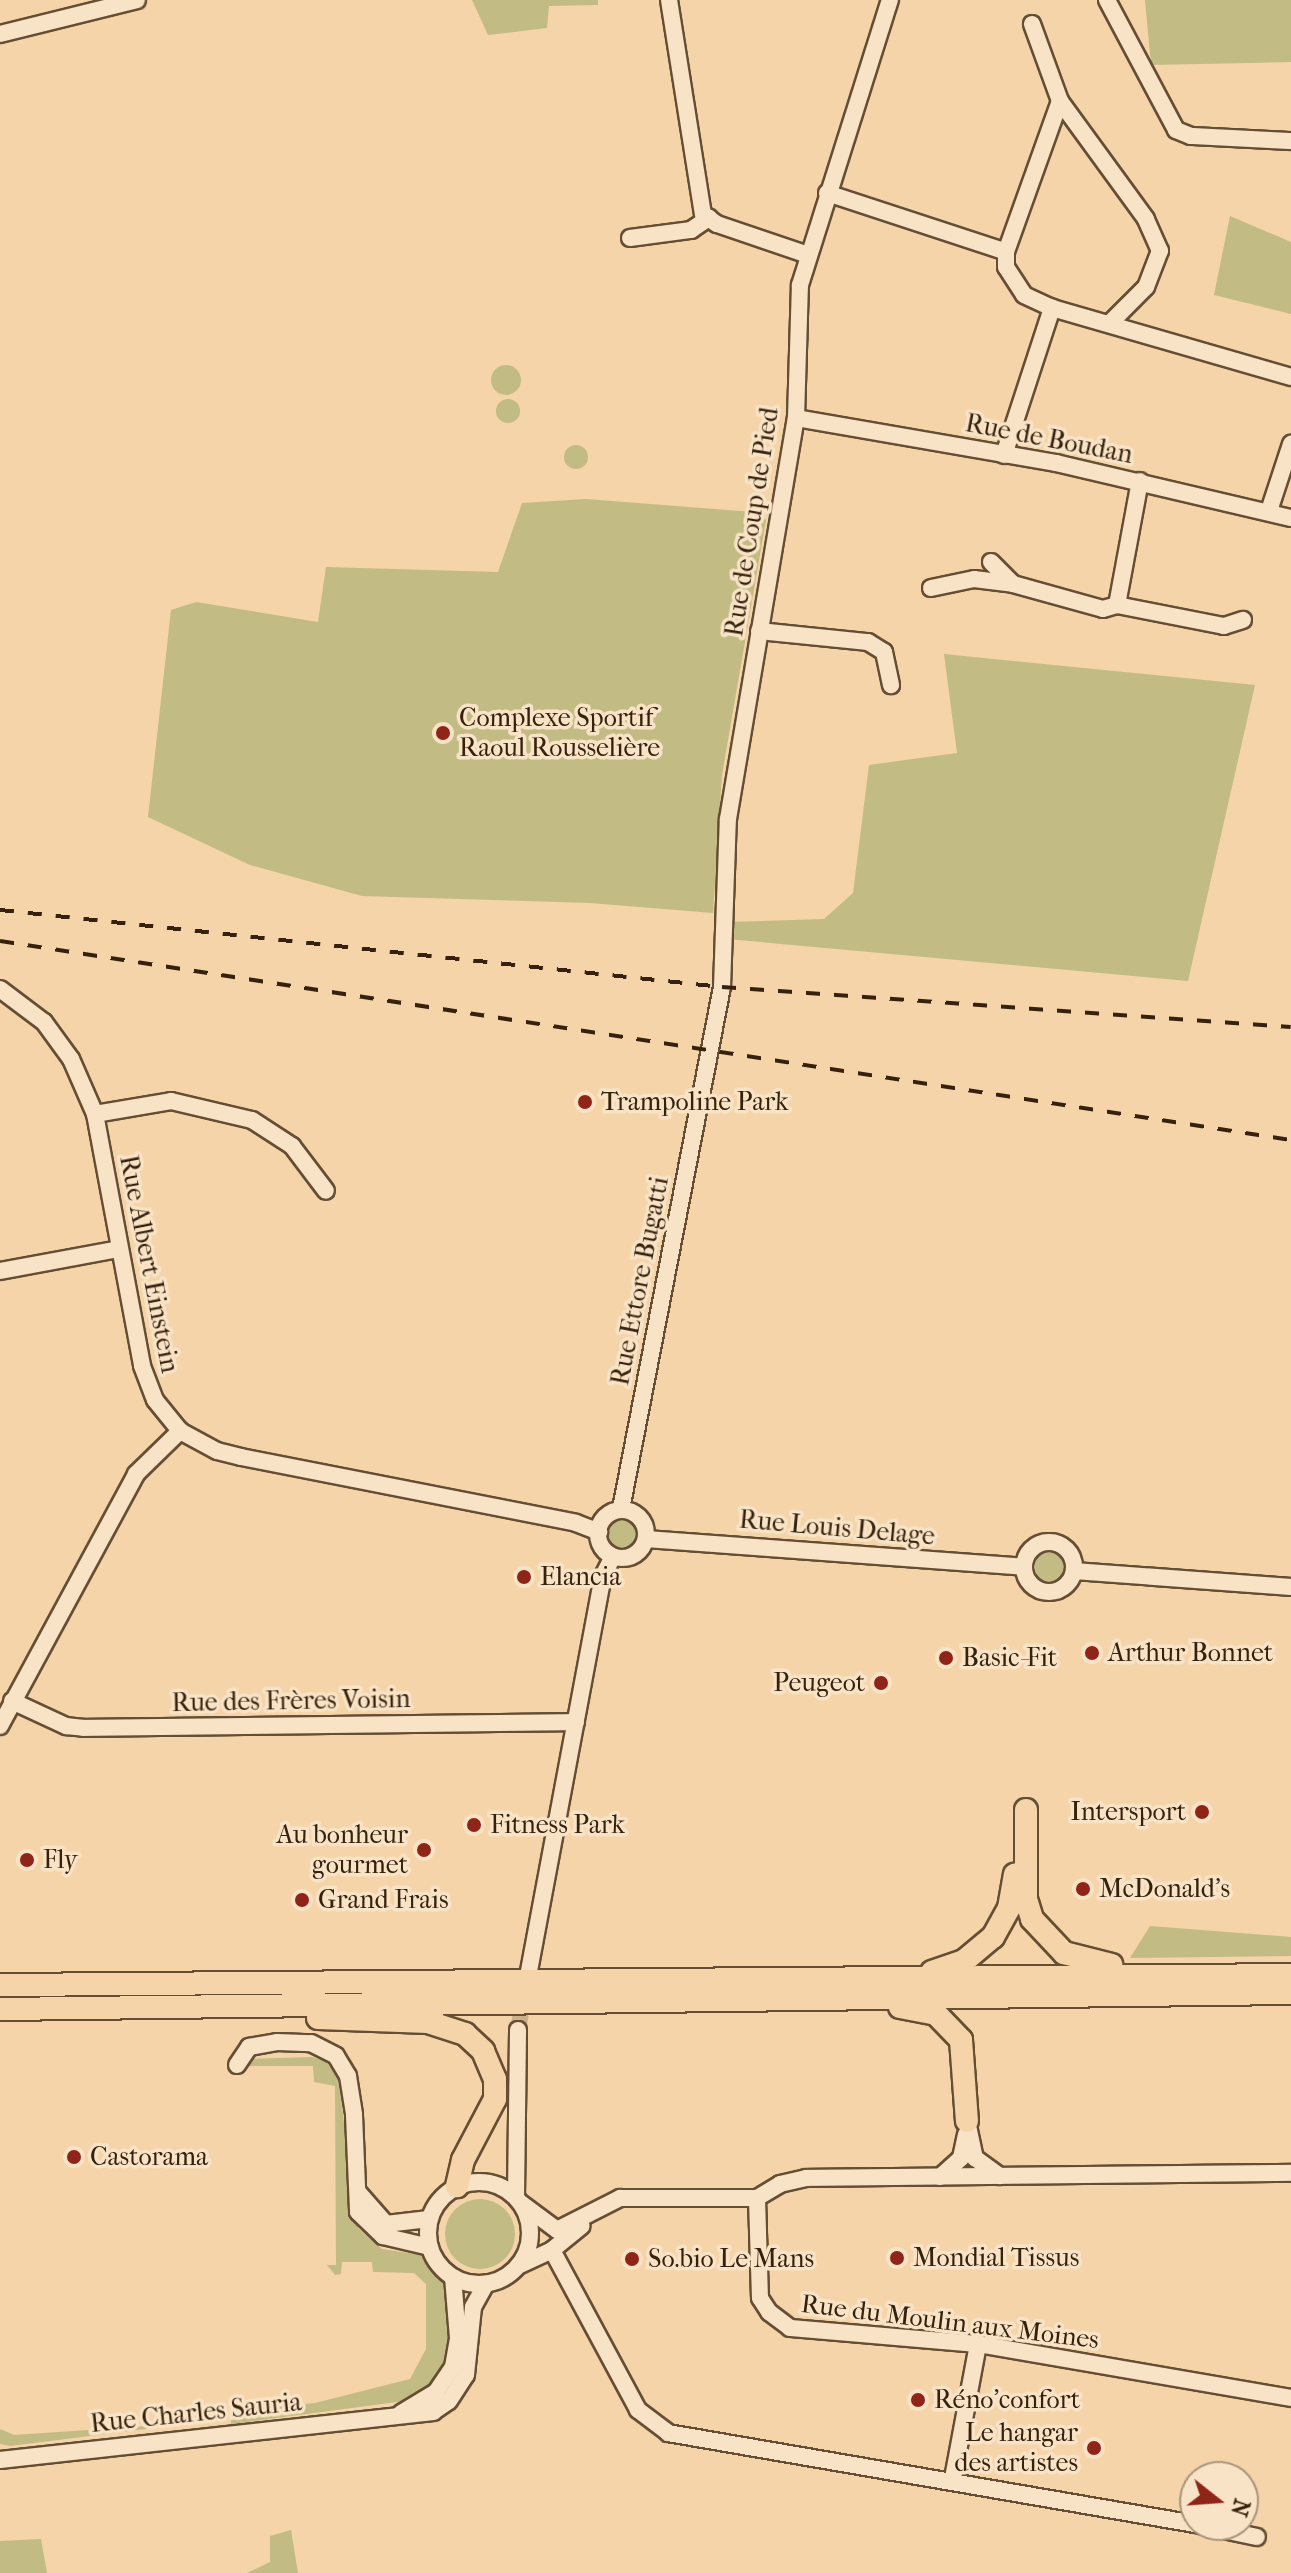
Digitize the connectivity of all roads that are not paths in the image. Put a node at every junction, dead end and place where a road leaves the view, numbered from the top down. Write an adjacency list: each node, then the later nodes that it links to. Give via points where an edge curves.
1 (137, 0): 6 (street)
2 (669, 0): 10 (street, via 700,207)
3 (890, 0): 9 (street, Rue de Coup de Pied)
4 (1107, 0): 8 (street, via 1176,130 1191,136)
5 (1032, 24): 7 (street)
6 (0, 34)
7 (1060, 101): 12 (street); 15 (street, via 1146,219 1160,251 1146,287)
8 (1291, 141)
9 (827, 193): 12 (street); 13 (street, Rue de Coup de Pied)
10 (709, 218): 11 (street, via 691,230); 13 (street)
11 (630, 238)
12 (1006, 252): 14 (street, via 1006,267 1024,295)
13 (808, 255): 17 (street, Rue de Coup de Pied, via 800,285)
14 (1052, 308): 15 (street); 19 (street)
15 (1110, 323): 16 (street)
16 (1291, 377)
17 (796, 418): 19 (street, Rue de Boudan); 28 (street, Rue de Coup de Pied)
18 (1291, 444): 21 (street)
19 (1004, 455): 20 (street, Rue de Boudan)
20 (1140, 481): 21 (street, Rue de Boudan); 26 (street)
21 (1269, 511): 22 (street, Rue de Boudan)
22 (1291, 518)
23 (991, 562): 24 (street)
24 (1013, 584): 25 (street, via 958,580); 26 (street, via 1103,609)
25 (931, 588)
26 (1117, 605): 27 (street, via 1224,626)
27 (1243, 620)
28 (759, 631): 29 (street, via 868,642 884,652); 31 (street, Rue de Coup de Pied, via 728,819 727,939)
29 (891, 685)
30 (0, 989): 32 (street, Rue Albert Einstein, via 44,1022 71,1059)
31 (709, 1062): 37 (street, Rue Ettore Bugatti)
32 (95, 1114): 33 (street, via 171,1101 252,1120 292,1146); 34 (street, Rue Albert Einstein)
33 (326, 1191)
34 (119, 1249): 35 (street); 36 (street, Rue Albert Einstein, via 142,1366 155,1400)
35 (0, 1271)
36 (180, 1431): 38 (street, Rue Albert Einstein, via 241,1457 576,1523); 44 (street, via 136,1474)
37 (621, 1509): 38 (street, via 606,1516); 39 (street, via 641,1519)
38 (599, 1532): 40 (street)
39 (646, 1539): 40 (street, via 631,1558); 41 (street, Rue Louis Delage)
40 (612, 1558): 45 (street, via 603,1576)
41 (1024, 1567): 42 (street, via 1031,1585 1049,1593 1063,1588); 42 (street, via 1029,1553 1047,1542 1067,1550)
42 (1074, 1571): 43 (street)
43 (1291, 1587)
44 (12, 1701): 45 (street, Rue des Frères Voisin, via 66,1726 84,1728); 46 (street)
45 (576, 1722): 47 (street)
46 (0, 1726)
47 (529, 1971)
48 (0, 1974): 52 (highway, via 48,1976)
49 (1284, 1975): 50 (highway); 50 (highway, via 1225,1966 1107,1965 1064,1953 1039,1931 1026,1899 1026,1810 1002,1923 964,1961)
50 (912, 1978): 52 (highway)
51 (0, 1985): 52 (highway)
52 (72, 1985)
53 (1291, 1995): 54 (highway)
54 (679, 1998): 55 (highway); 59 (highway, via 757,2007 929,2010 949,2024 964,2047)
55 (105, 2007): 56 (highway); 65 (highway, via 428,2022 465,2034 490,2062 495,2099 463,2160)
56 (0, 2009)
57 (518, 2030): 60 (street)
58 (237, 2065): 66 (street, via 245,2050 265,2043 305,2042 336,2056 348,2076)
59 (967, 2121): 62 (street, via 975,2158); 63 (street, via 961,2158)
60 (513, 2147): 64 (street); 68 (street)
61 (1291, 2173): 62 (street)
62 (1002, 2176): 63 (street)
63 (940, 2177): 67 (street, via 793,2179)
64 (491, 2183): 65 (street); 68 (street)
65 (457, 2186): 70 (street)
66 (357, 2191): 70 (street, via 386,2224); 71 (street, via 358,2212 377,2233)
67 (757, 2198): 69 (street, via 620,2198); 76 (street, Rue du Moulin aux Moines, via 760,2298 778,2321 790,2328)
68 (519, 2200): 69 (street, via 554,2230); 73 (street, via 531,2235)
69 (598, 2206): 72 (street)
70 (429, 2219): 71 (street)
71 (430, 2247): 74 (street, via 437,2263)
72 (552, 2250): 73 (street); 80 (street, via 638,2410 668,2433)
73 (520, 2265): 75 (street)
74 (453, 2277): 75 (street); 78 (street, Rue Charles Sauria, via 458,2338 453,2367 436,2392)
75 (486, 2284): 78 (street, Rue Charles Sauria, via 473,2307 471,2361 456,2392 433,2412)
76 (978, 2344): 77 (street, Rue du Moulin aux Moines); 80 (street)
77 (1291, 2398)
78 (397, 2415): 79 (street, Rue Charles Sauria)
79 (0, 2460)
80 (953, 2478): 81 (street, via 976,2488)
81 (1179, 2521)

